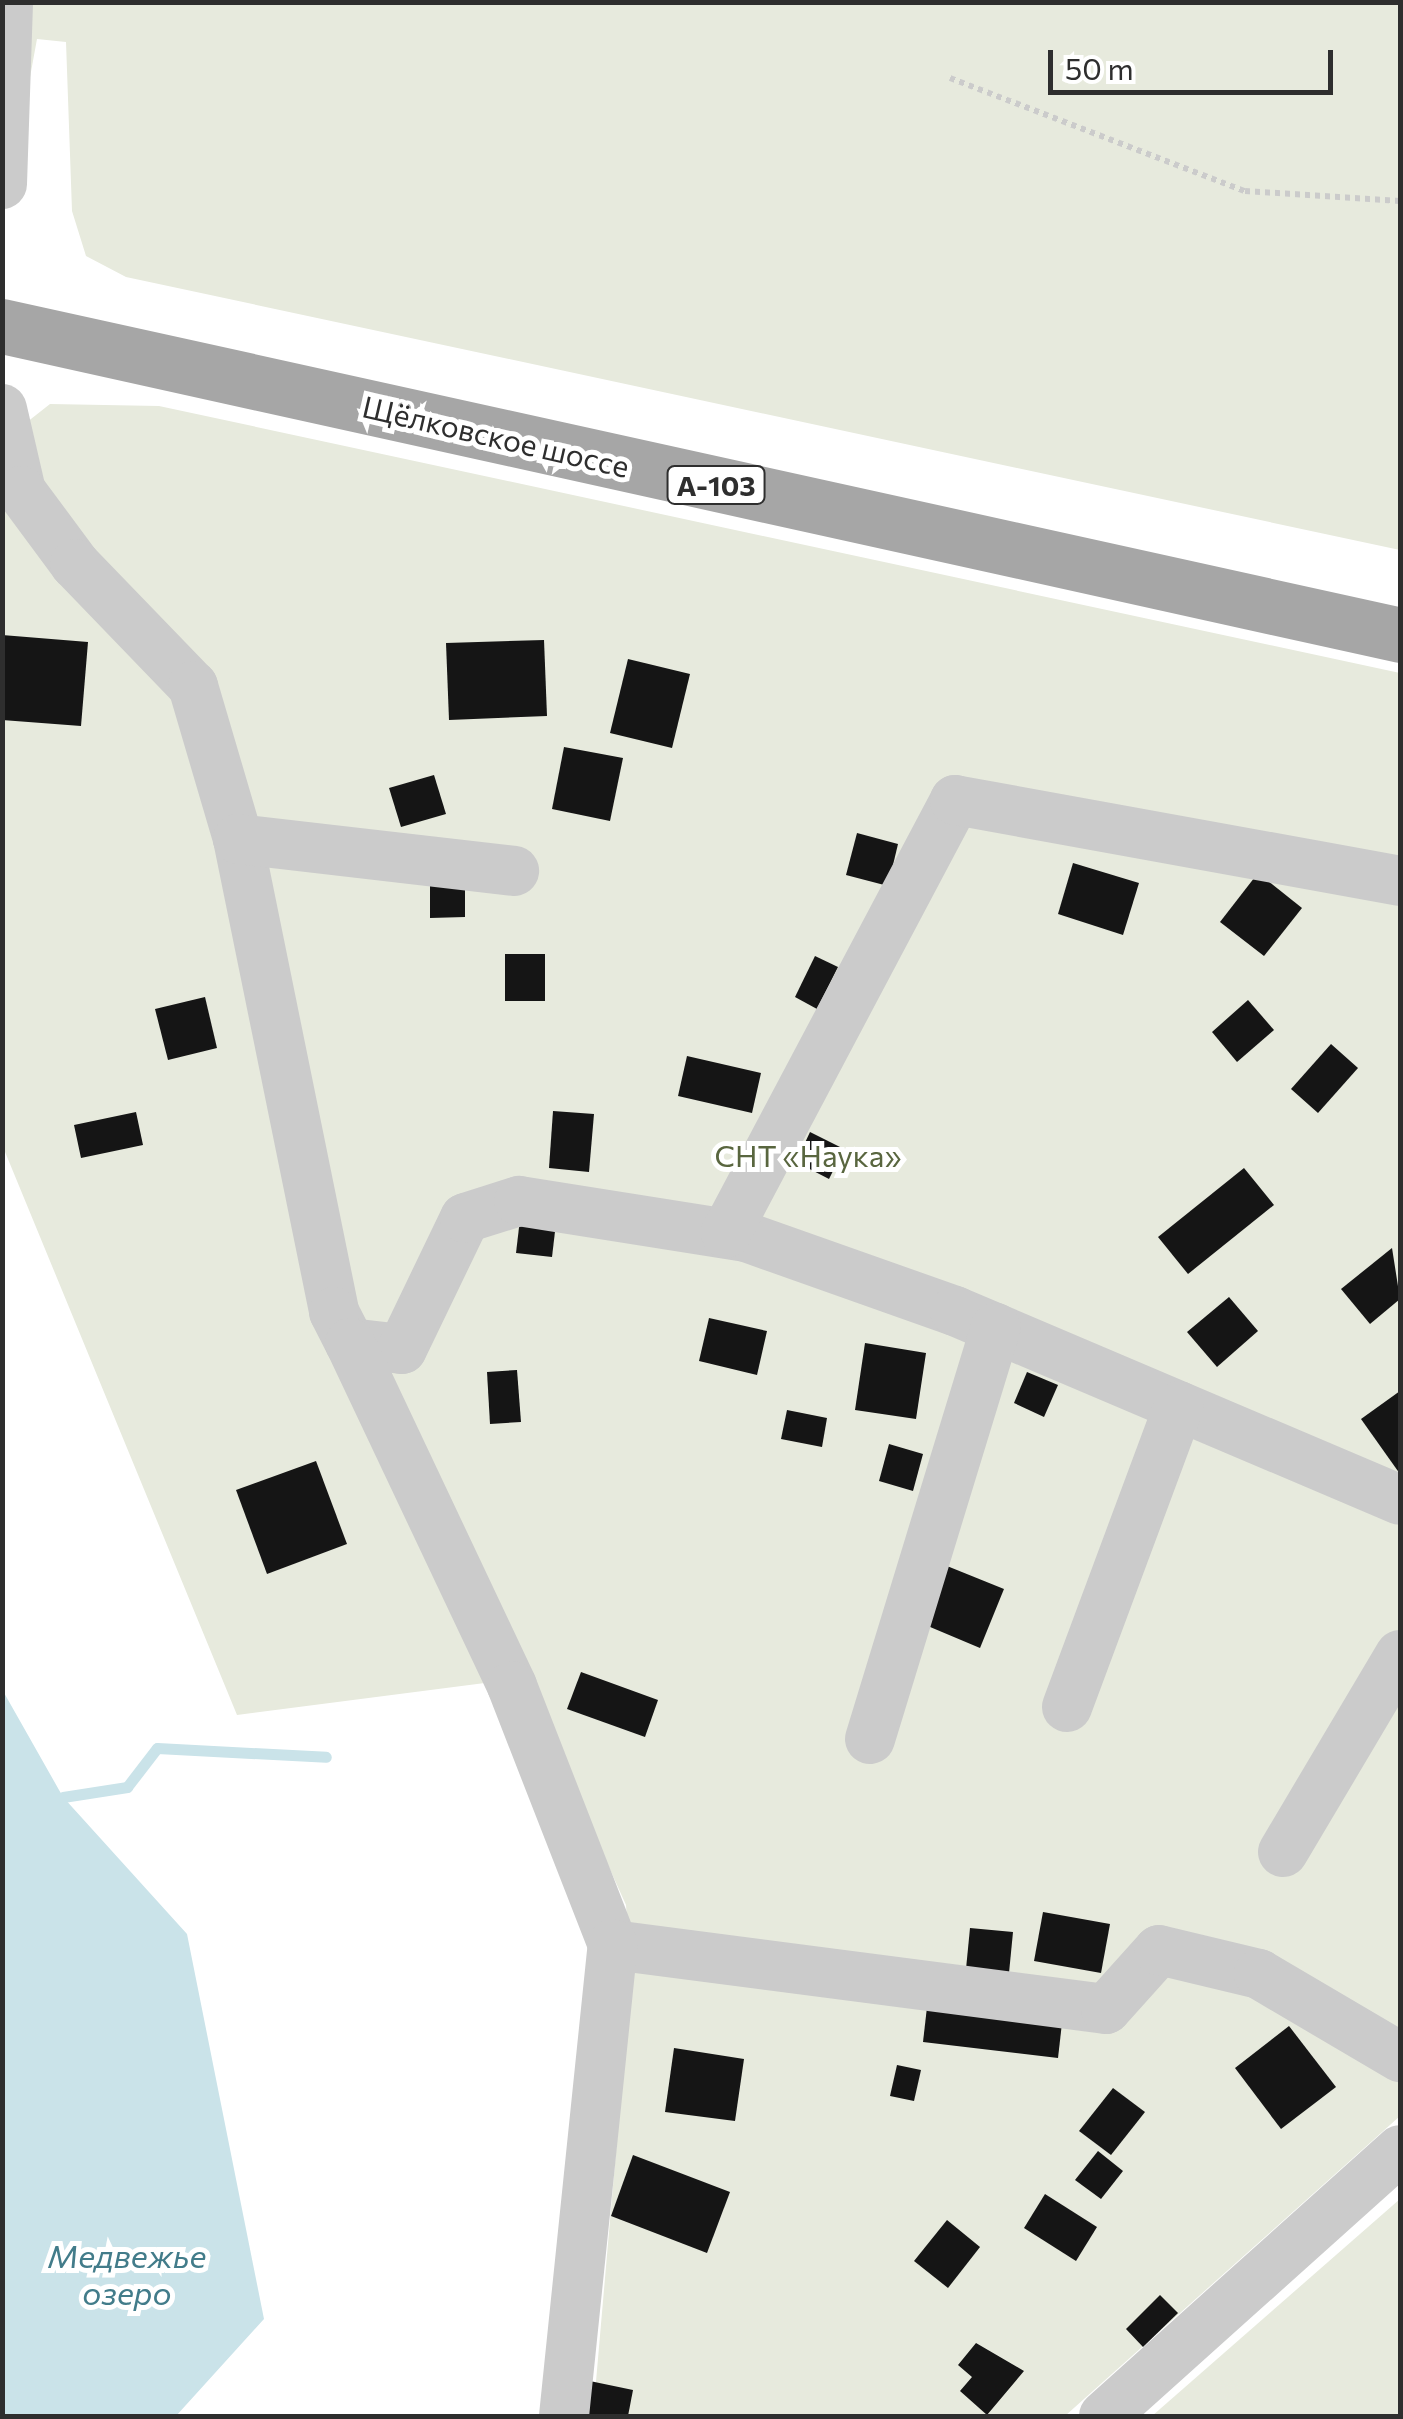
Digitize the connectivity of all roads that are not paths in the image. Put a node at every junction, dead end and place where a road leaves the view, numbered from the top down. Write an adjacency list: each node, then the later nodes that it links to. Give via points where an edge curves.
1 (8, 2): 2 (street)
2 (2, 184)
3 (2, 326): 5 (main road, Щёлковское шоссе / А-103)
4 (2, 408): 6 (street, via 21,491 75,564 192,686)
5 (1400, 635)
6 (238, 839): 7 (street); 11 (street, via 334,1312)
7 (514, 870)
8 (1400, 882): 9 (street, via 955,800)
9 (726, 1233): 10 (street); 11 (street, via 519,1201 465,1218 402,1349)
10 (996, 1328): 12 (street); 16 (street)
11 (350, 1343): 18 (street, via 512,1686)
12 (1178, 1406): 13 (street); 15 (street)
13 (1400, 1500)
14 (1400, 1655): 17 (street)
15 (1067, 1708)
16 (870, 1739)
17 (1283, 1852)
18 (613, 1945): 19 (street, via 1106,2009 1159,1950 1259,1974); 21 (street)
19 (1400, 2057)
20 (1400, 2150): 22 (street)
21 (564, 2416)
22 (1104, 2416)

